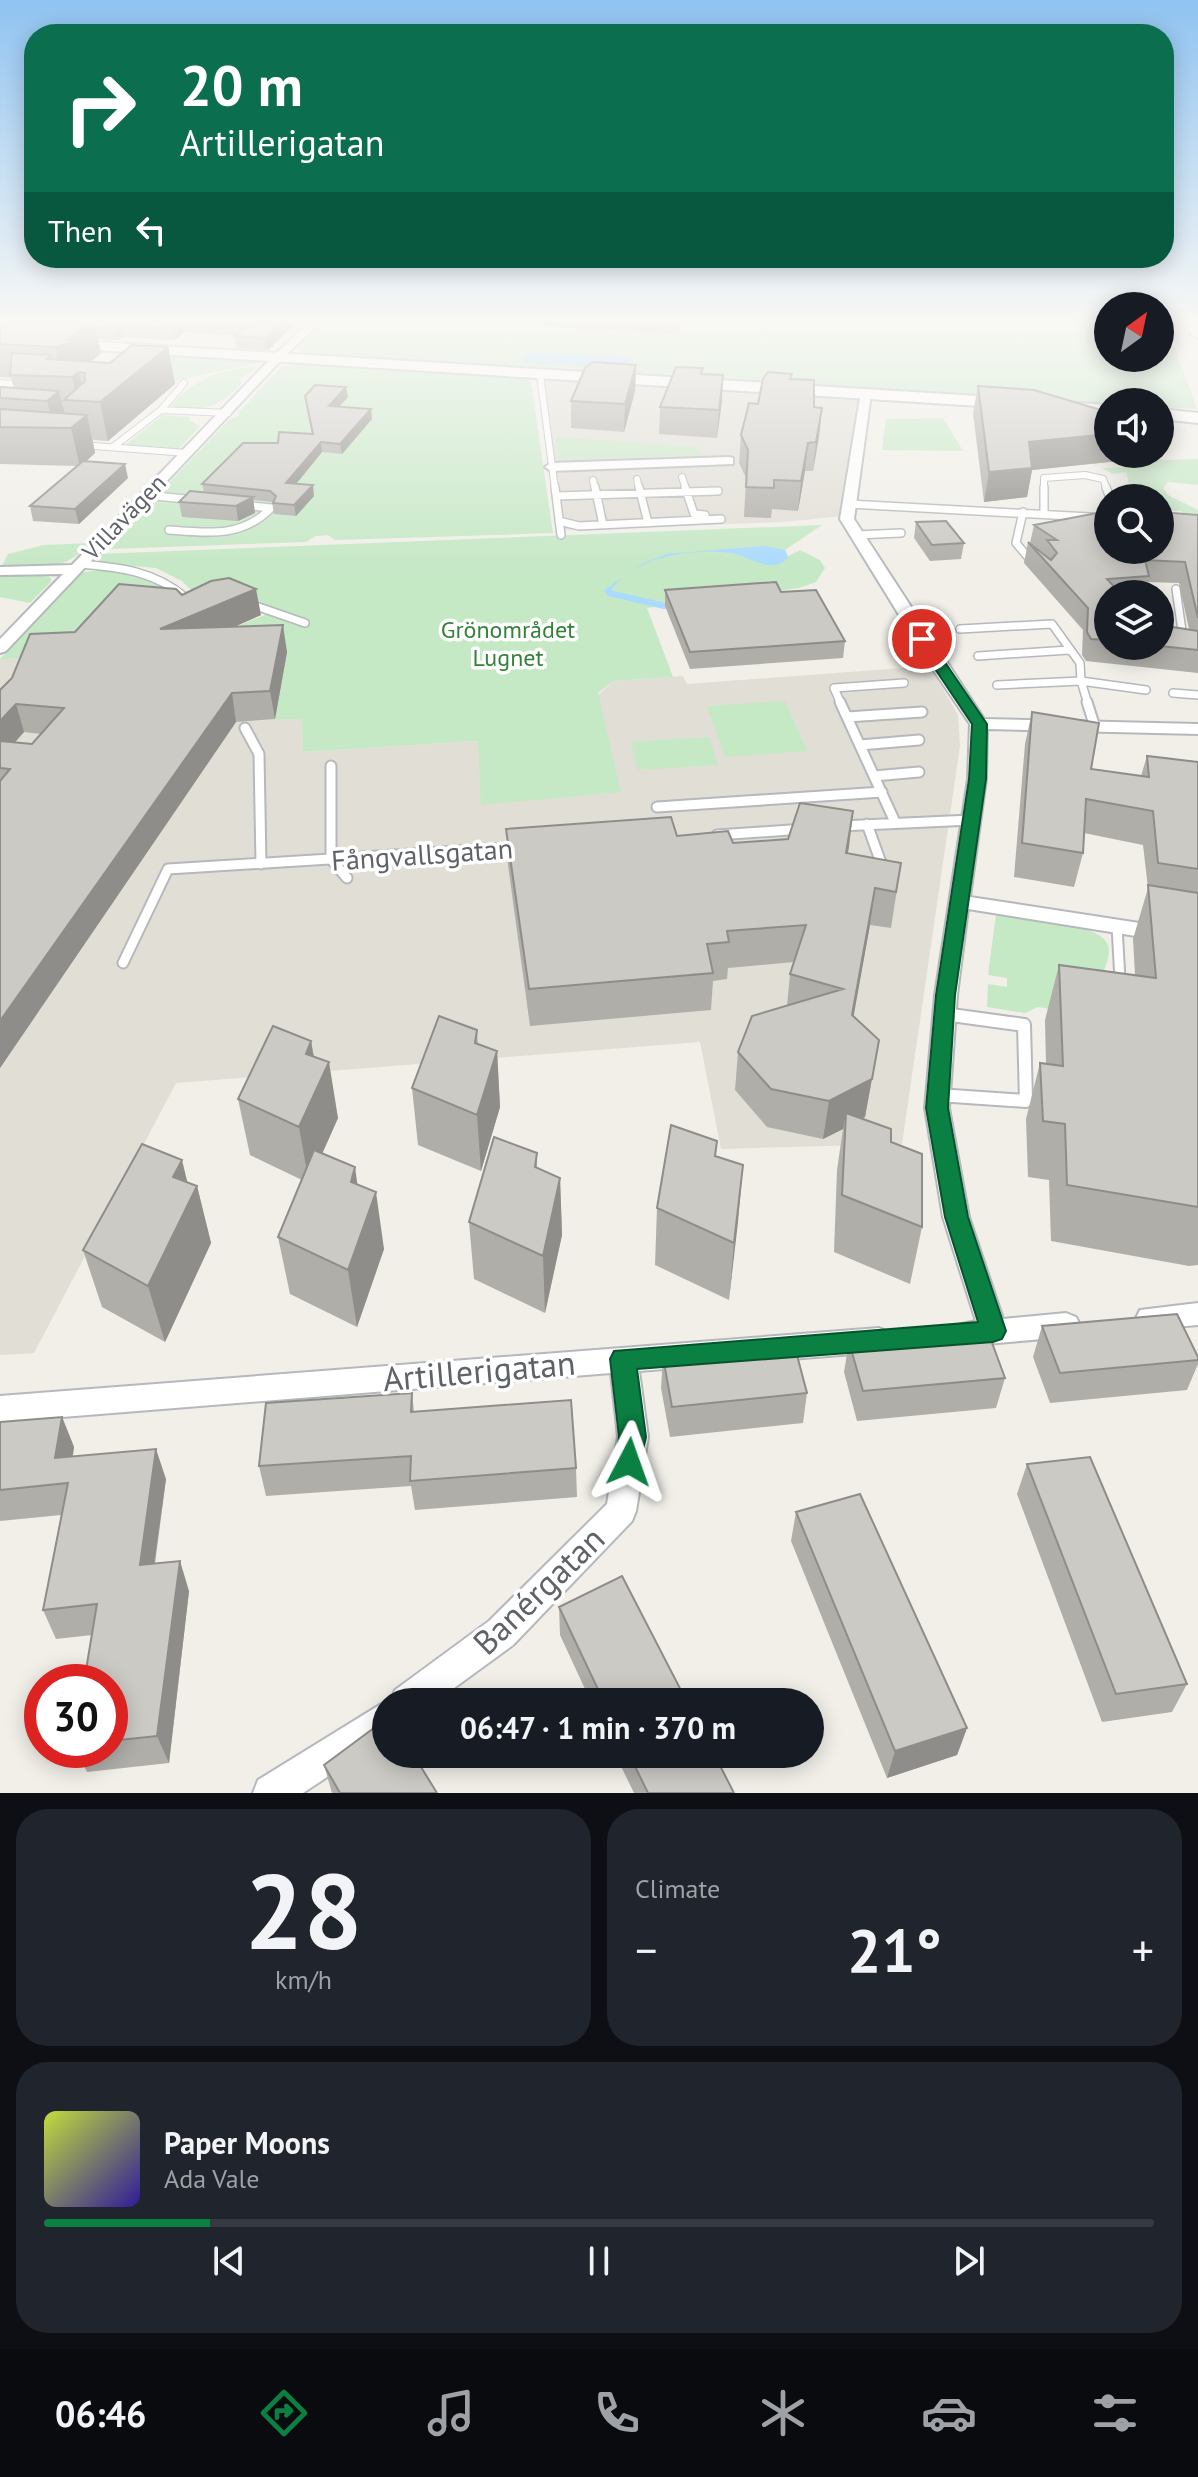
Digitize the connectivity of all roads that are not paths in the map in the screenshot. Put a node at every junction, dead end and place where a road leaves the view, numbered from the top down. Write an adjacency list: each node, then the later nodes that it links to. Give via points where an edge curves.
1 (166, 405): 7 (lane)
2 (236, 405): 8 (street, Villavägen)
3 (544, 405): 15 (lane)
4 (863, 405): 28 (street)
5 (1035, 405): 6 (street)
6 (1094, 409)
7 (161, 410): 8 (lane); 12 (lane)
8 (228, 413): 13 (street, Villavägen)
9 (1174, 415): 10 (street)
10 (1198, 418)
11 (72, 445): 12 (lane)
12 (113, 447): 13 (lane)
13 (187, 453): 23 (street, Villavägen)
14 (729, 461): 15 (street)
15 (551, 467): 25 (lane)
16 (682, 477): 21 (lane)
17 (637, 479): 22 (lane)
18 (593, 480): 24 (lane)
19 (1105, 484): 30 (lane, via 1085,475 1044,478)
20 (718, 491): 21 (lane)
21 (687, 492): 22 (lane); 33 (lane, via 694,514 721,519)
22 (641, 493): 24 (lane); 33 (lane)
23 (146, 495): 26 (lane); 40 (street, Villavägen)
24 (596, 495): 25 (lane); 34 (lane)
25 (556, 496): 32 (lane)
26 (201, 501)
27 (229, 504): 35 (lane, via 271,508 260,522 237,533)
28 (849, 504): 29 (lane); 38 (street, via 847,519)
29 (1023, 512): 30 (lane); 39 (lane, via 1016,543)
30 (1044, 513): 31 (lane)
31 (1094, 517)
32 (559, 521): 34 (lane); 37 (lane)
33 (648, 523): 34 (lane)
34 (603, 525)
35 (169, 530)
36 (901, 533): 38 (lane)
37 (561, 535)
38 (856, 535): 61 (street)
39 (1035, 565)
40 (77, 566): 41 (street); 45 (lane, via 158,577 177,588); 49 (street, Villavägen)
41 (0, 571)
42 (1176, 589): 50 (lane, via 1184,645)
43 (234, 598): 47 (lane)
44 (198, 602): 45 (lane)
45 (186, 604): 46 (lane)
46 (187, 615)
47 (305, 623)
48 (960, 629): 51 (lane, via 1052,624)
49 (0, 648)
50 (1198, 648)
51 (1069, 650): 52 (lane); 53 (lane, via 1080,663)
52 (978, 656)
53 (1081, 681): 55 (lane); 56 (lane); 62 (lane)
54 (904, 683): 60 (lane, via 834,688)
55 (997, 685)
56 (1146, 690)
57 (1173, 693): 58 (lane)
58 (1198, 695)
59 (922, 712): 60 (lane)
60 (847, 717): 66 (lane)
61 (979, 724): 62 (street); 72 (street)
62 (1094, 724): 64 (street)
63 (245, 728): 78 (lane, via 259,754)
64 (1198, 729)
65 (919, 740): 66 (lane)
66 (860, 745): 69 (lane)
67 (331, 766): 77 (lane)
68 (919, 772): 69 (lane)
69 (874, 776): 70 (lane)
70 (882, 792): 71 (lane); 73 (lane)
71 (657, 807)
72 (971, 820): 73 (lane); 81 (street)
73 (895, 822): 74 (lane)
74 (867, 824): 75 (lane); 79 (lane)
75 (703, 836)
76 (534, 846): 77 (lane, Fångvallsgatan)
77 (331, 859): 78 (lane, Fångvallsgatan); 80 (lane)
78 (261, 864): 84 (lane, Fångvallsgatan, via 168,869)
79 (884, 873)
80 (347, 878)
81 (958, 901): 82 (street); 86 (street)
82 (1117, 926): 83 (street); 85 (lane)
83 (1198, 939)
84 (123, 963)
85 (1120, 984)
86 (944, 1014): 87 (street); 87 (lane, via 1024,1025 1026,1101)
87 (938, 1095): 91 (street, via 956,1217)
88 (1198, 1314): 89 (street)
89 (1119, 1320)
90 (1088, 1323): 91 (street)
91 (993, 1331): 92 (street)
92 (930, 1336)
93 (899, 1338): 94 (street, Artillerigatan)
94 (623, 1359): 95 (street, Artillerigatan); 96 (street, Banérgatan, via 633,1437 621,1511 501,1633)
95 (0, 1409)
96 (426, 1688)
97 (372, 1727): 98 (street)
98 (271, 1793)

